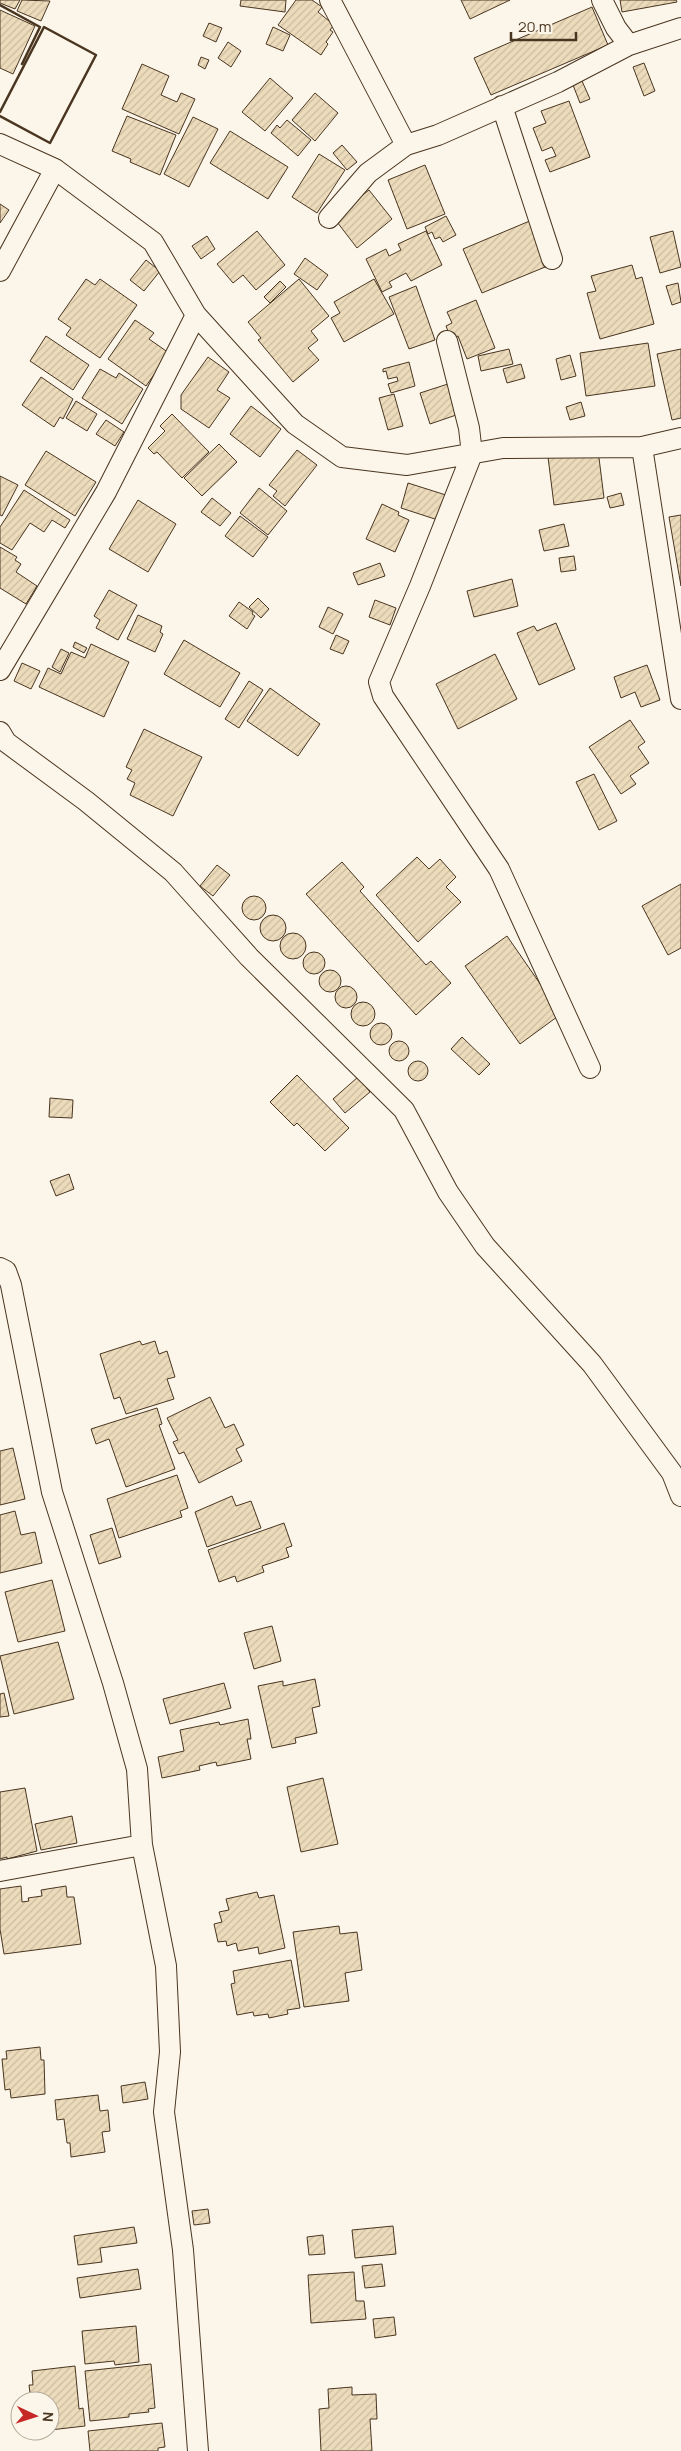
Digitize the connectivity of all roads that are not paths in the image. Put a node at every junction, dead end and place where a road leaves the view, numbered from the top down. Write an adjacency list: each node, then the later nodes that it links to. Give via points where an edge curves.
1 (330, 0): 7 (street)
2 (602, 0): 4 (street)
3 (681, 28): 4 (street)
4 (629, 45): 5 (street, via 558,82)
5 (502, 106): 7 (street, via 438,135); 10 (street)
6 (0, 144): 8 (street)
7 (406, 145): 9 (street, via 368,173)
8 (55, 169): 11 (street); 12 (street, via 153,242)
9 (329, 218)
10 (552, 259)
11 (0, 271)
12 (196, 315): 16 (street, via 294,424 342,457 407,465); 17 (street, via 106,492)
13 (446, 341): 16 (street, via 469,428)
14 (681, 438): 15 (street)
15 (642, 447): 16 (street, via 503,448); 18 (street)
16 (472, 454): 20 (street, via 378,682 383,696 499,869)
17 (0, 670)
18 (681, 699)
19 (0, 732): 22 (street, via 6,742 86,801 172,872 249,957 404,1110 448,1192 485,1246 592,1364 672,1473)
20 (590, 1068)
21 (0, 1268): 23 (street, via 6,1271 11,1285 52,1492 137,1769)
22 (681, 1496)
23 (142, 1845): 24 (street); 25 (street, via 166,1966 170,2052 164,2112 183,2250)
24 (0, 1871)
25 (198, 2451)

